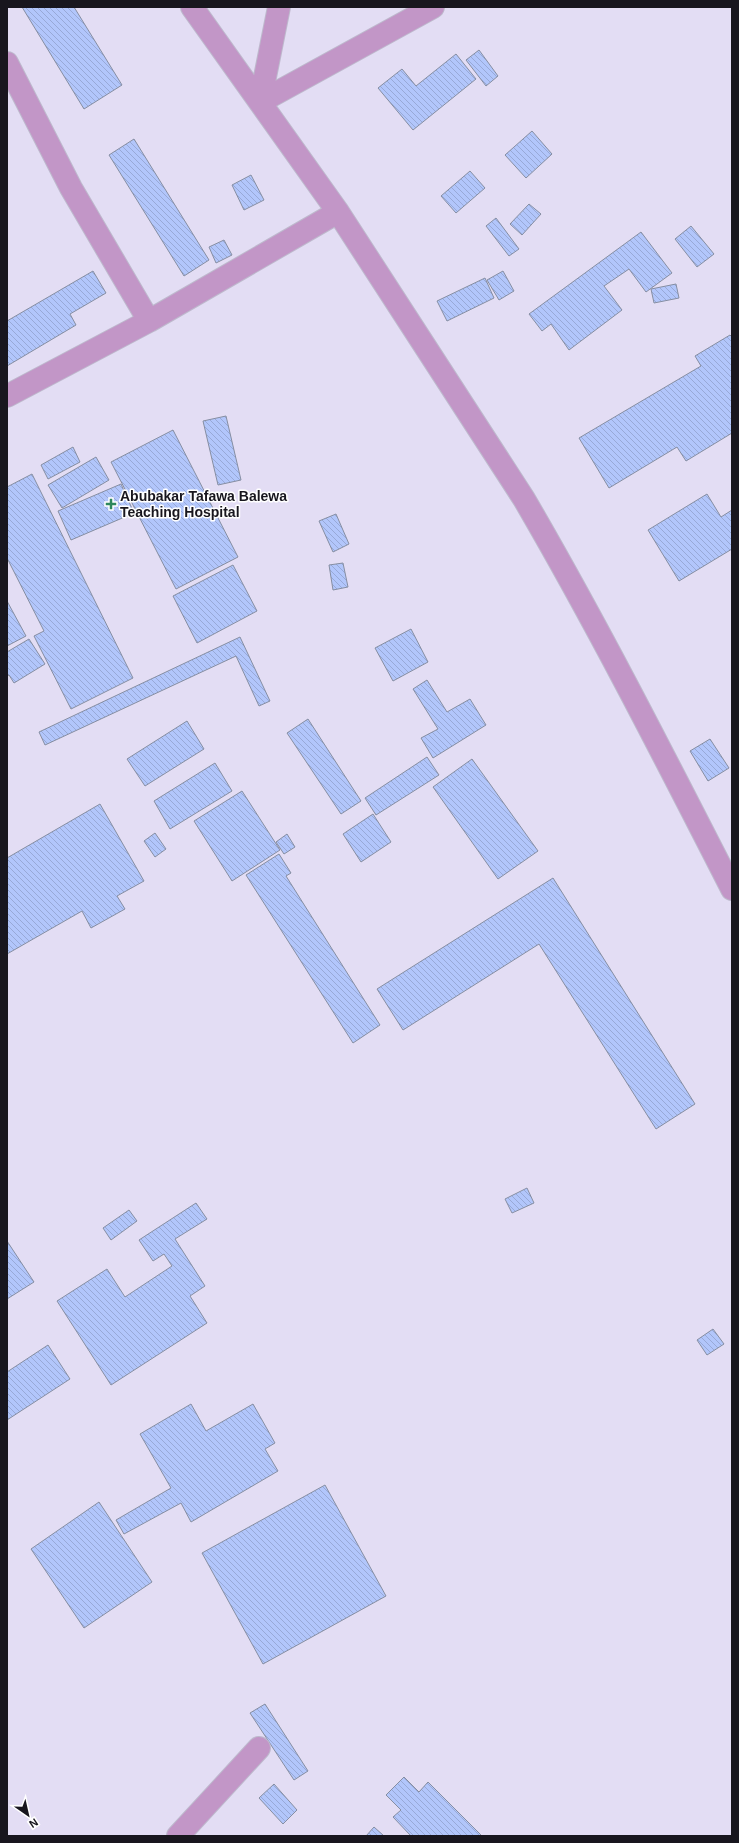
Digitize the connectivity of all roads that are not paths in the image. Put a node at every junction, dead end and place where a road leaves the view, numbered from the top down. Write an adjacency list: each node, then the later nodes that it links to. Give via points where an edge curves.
1 (192, 7): 5 (street)
2 (280, 7): 5 (street)
3 (434, 7): 5 (street)
4 (7, 63): 7 (street, via 71,188)
5 (260, 102): 6 (street)
6 (338, 212): 7 (street); 9 (street, via 532,513 670,768)
7 (149, 321): 8 (street)
8 (7, 396)
9 (732, 889)
10 (259, 1748): 11 (street)
11 (178, 1836)

